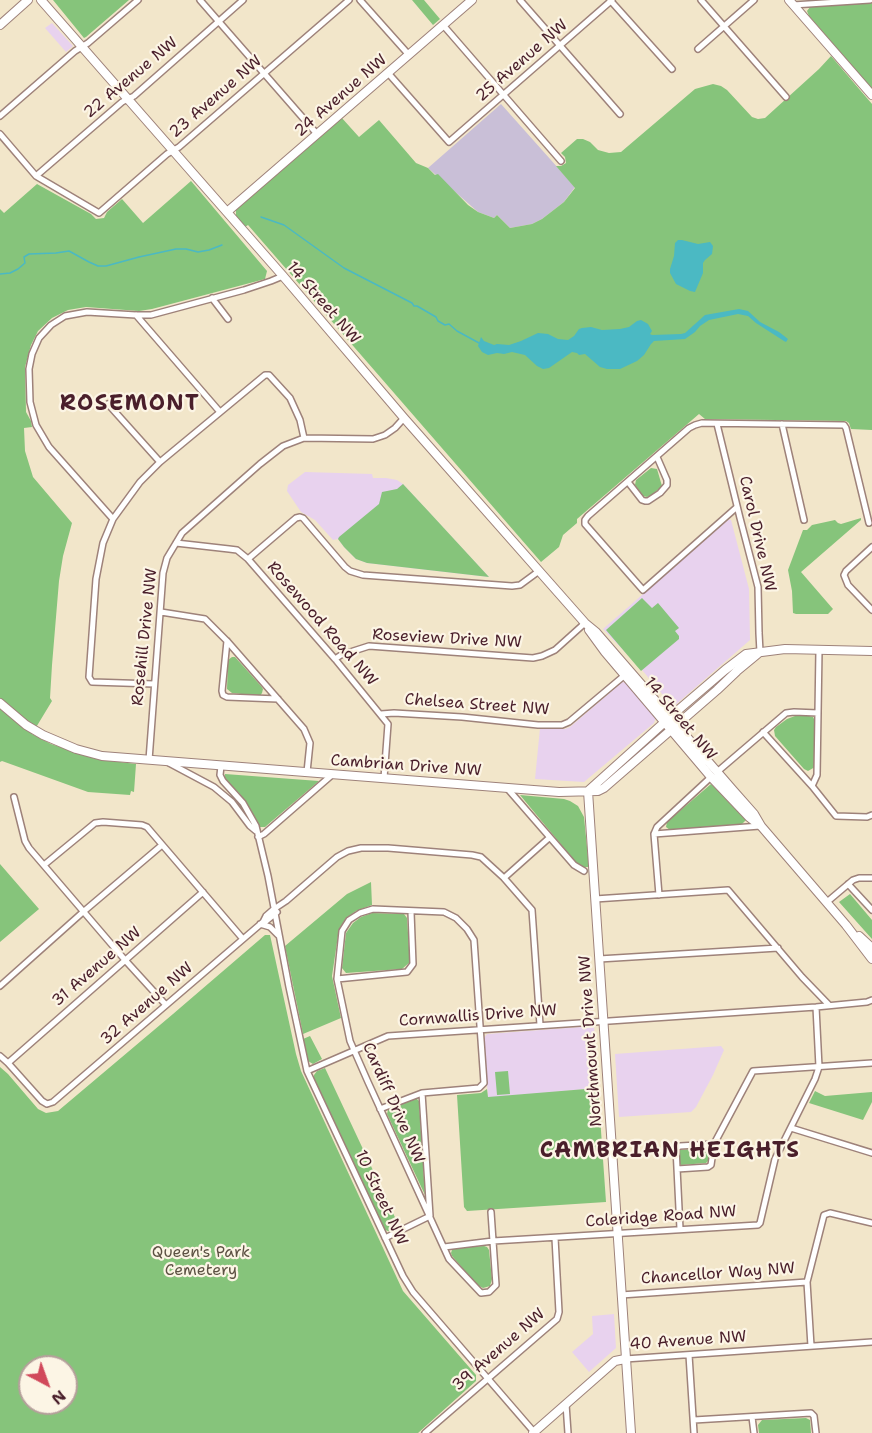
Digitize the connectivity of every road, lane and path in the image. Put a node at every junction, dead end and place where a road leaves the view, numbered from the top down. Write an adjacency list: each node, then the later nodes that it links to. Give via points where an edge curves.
1 (28, 0): 16 (street)
2 (41, 0): 20 (street, 14 Street NW)
3 (138, 0): 20 (street)
4 (200, 0): 15 (street)
5 (243, 0): 15 (street, 22 Avenue NW)
6 (349, 0): 24 (street, 23 Avenue NW)
7 (360, 0): 22 (street)
8 (472, 0): 17 (street, 24 Avenue NW)
9 (520, 0): 19 (street)
10 (611, 0): 19 (street, 25 Avenue NW); 23 (street)
11 (701, 0): 18 (street)
12 (754, 0): 18 (street)
13 (870, 0): 14 (street)
14 (791, 2): 27 (street)
15 (219, 21): 24 (street); 29 (street, 22 Avenue NW)
16 (0, 25)
17 (443, 26): 22 (street, 24 Avenue NW); 26 (street)
18 (724, 26): 21 (street); 28 (street)
19 (560, 45): 26 (street, 25 Avenue NW); 30 (street)
20 (83, 47): 29 (street, 14 Street NW); 31 (street)
21 (698, 49)
22 (409, 55): 25 (street, 24 Avenue NW)
23 (672, 69)
24 (264, 73): 33 (street); 34 (street, 23 Avenue NW)
25 (388, 73): 26 (street, 25 Avenue NW, via 449,142); 33 (street, 24 Avenue NW)
26 (504, 95): 35 (street)
27 (872, 95)
28 (786, 97)
29 (128, 99): 34 (street, 14 Street NW); 36 (street, 22 Avenue NW)
30 (620, 114)
31 (0, 116)
32 (0, 134): 36 (street)
33 (317, 134): 37 (street, 24 Avenue NW)
34 (173, 151): 36 (street, 23 Avenue NW, via 99,213); 37 (street, 14 Street NW)
35 (561, 161)
36 (36, 176)
37 (227, 212): 38 (street, 14 Street NW)
38 (283, 276): 39 (street); 44 (street, 14 Street NW)
39 (212, 298): 40 (street, via 151,315); 41 (street)
40 (136, 315): 43 (street); 52 (street, via 87,312 65,316 39,338 29,369 30,402 43,438)
41 (228, 319)
42 (108, 404): 49 (street)
43 (220, 412): 47 (street, via 269,375 290,398); 49 (street)
44 (404, 418): 47 (street, Rosehill Drive NW, via 373,439); 58 (street, 14 Street NW)
45 (717, 424): 46 (street); 48 (street, via 695,424); 51 (street, Carol Drive NW)
46 (782, 424): 53 (street); 54 (street, via 842,424 846,428)
47 (304, 438): 55 (street, Rosehill Drive NW, via 283,446 260,464 182,533)
48 (657, 457): 50 (street); 50 (street, via 668,485 660,493 648,501 642,500)
49 (160, 462): 52 (street)
50 (628, 482): 51 (street, via 588,516 585,524 643,590)
51 (737, 507): 65 (street, Carol Drive NW, via 758,587)
52 (113, 519): 68 (street, via 103,543 96,579 89,677 92,682)
53 (804, 520)
54 (868, 523)
55 (176, 543): 57 (street, Rosewood Road NW, via 237,550); 60 (street, Rosehill Drive NW, via 163,573)
56 (872, 547): 59 (street, via 844,575 848,585)
57 (248, 559): 58 (street, via 300,517 345,567 363,575 512,586 520,585); 66 (street, Rosewood Road NW)
58 (539, 571): 61 (street, 14 Street NW)
59 (872, 609)
60 (161, 612): 62 (street, via 205,619); 68 (street, Rosehill Drive NW)
61 (585, 623): 66 (street, Roseview Drive NW, via 555,650 532,658 369,646); 67 (street, 14 Street NW); 73 (street, 14 Street NW)
62 (227, 641): 69 (street); 69 (street, via 223,695)
63 (819, 650): 64 (street); 65 (street); 71 (street)
64 (872, 651)
65 (760, 652): 73 (street, via 746,654); 74 (street)
66 (335, 659): 72 (street, Rosewood Road NW)
67 (625, 675): 72 (street, Chelsea Street NW, via 562,725); 73 (street, 14 Street NW)
68 (154, 684): 76 (street, Rosehill Drive NW)
69 (278, 699): 79 (street, via 309,738)
70 (0, 703): 76 (street, 10 Street NW, via 26,725 57,742 102,756)
71 (818, 713): 75 (street, via 786,713); 83 (street, via 817,775)
72 (381, 714): 82 (street, Rosewood Road NW, via 388,724)
73 (667, 720): 74 (street, 14 Street NW); 85 (street)
74 (673, 727): 81 (street, 14 Street NW); 85 (street, via 604,788)
75 (763, 732): 81 (street); 83 (street)
76 (148, 760): 77 (street, 10 Street NW)
77 (164, 761): 78 (street, 10 Street NW); 89 (street, 10 Street NW, via 214,787 232,802)
78 (221, 766): 79 (street, Cambrian Drive NW); 89 (street, 10 Street NW, via 223,781 243,803)
79 (307, 772): 80 (street, Cambrian Drive NW)
80 (333, 774): 82 (street, Cambrian Drive NW); 89 (street, via 266,833)
81 (714, 774): 88 (street, 14 Street NW); 90 (street, via 661,822)
82 (384, 778): 84 (street, Cambrian Drive NW)
83 (812, 786): 87 (street, via 836,816)
84 (506, 787): 85 (street, Cambrian Drive NW); 91 (street)
85 (588, 791): 101 (street, Northmount Drive NW)
86 (14, 797): 93 (street, via 25,841)
87 (872, 815)
88 (761, 826): 90 (street); 103 (street, 14 Street NW)
89 (257, 834): 99 (street, 10 Street NW)
90 (654, 834): 100 (street)
91 (549, 838): 94 (street); 95 (street)
92 (162, 845): 93 (street, via 142,825 95,823); 98 (street); 106 (street)
93 (44, 865): 106 (street)
94 (584, 871)
95 (504, 878): 102 (street, 32 Avenue NW, via 481,857 472,855 361,848 337,857); 124 (street, 32 Avenue NW, via 532,910)
96 (872, 878): 97 (street)
97 (848, 884): 103 (street); 104 (street)
98 (203, 892): 111 (street); 116 (street, 31 Avenue NW)
99 (271, 892): 102 (street); 105 (street, 10 Street NW)
100 (659, 895): 101 (street); 112 (street, via 728,890)
101 (595, 899): 114 (street, Northmount Drive NW)
102 (287, 900): 105 (street, 32 Avenue NW)
103 (826, 902): 109 (street, 14 Street NW)
104 (872, 910)
105 (275, 911): 108 (street, 32 Avenue NW); 110 (street, 10 Street NW)
106 (83, 912): 116 (street); 118 (street)
107 (411, 912): 117 (street, Cardiff Drive NW, via 373,909 349,920 342,931); 117 (street, via 413,964 407,972); 125 (street, Cardiff Drive NW, via 444,912 456,918 474,940)
108 (261, 923): 110 (street); 111 (street, 32 Avenue NW)
109 (846, 925): 113 (street, 14 Street NW); 115 (street, 14 Street NW)
110 (279, 936): 131 (street, 10 Street NW)
111 (243, 939): 120 (street, 32 Avenue NW)
112 (778, 948): 114 (street); 121 (street)
113 (872, 948)
114 (599, 959): 123 (street, Northmount Drive NW)
115 (872, 959)
116 (124, 960): 120 (street); 128 (street, 31 Avenue NW)
117 (337, 979): 126 (street, Cardiff Drive NW)
118 (0, 986)
119 (872, 1000): 121 (street, Cornwallis Drive NW)
120 (166, 1005): 128 (street, 32 Avenue NW, via 53,1102 42,1101)
121 (829, 1005): 122 (street, Cornwallis Drive NW)
122 (816, 1007): 123 (street, Cornwallis Drive NW); 130 (street, Coleridge Road NW)
123 (603, 1021): 124 (street, Cornwallis Drive NW); 142 (street, Northmount Drive NW)
124 (540, 1025): 125 (street, Cornwallis Drive NW)
125 (480, 1029): 126 (street, Cornwallis Drive NW, via 388,1036); 132 (street, Cardiff Drive NW, via 483,1083 479,1088)
126 (354, 1051): 131 (street, Cornwallis Drive NW); 133 (street, Cardiff Drive NW)
127 (0, 1056): 128 (street)
128 (8, 1063)
129 (872, 1063): 130 (street)
130 (819, 1067): 134 (street, Coleridge Road NW); 135 (street, via 753,1071)
131 (307, 1071): 143 (street, 10 Street NW)
132 (422, 1093): 133 (street); 139 (street)
133 (380, 1109): 139 (street, Cardiff Drive NW)
134 (791, 1128): 136 (street); 141 (street, Coleridge Road NW, via 775,1159 758,1225)
135 (714, 1144): 137 (street, via 711,1165); 137 (street, via 676,1148)
136 (872, 1153)
137 (677, 1169): 141 (street)
138 (491, 1212): 145 (street, Cardiff Drive NW)
139 (430, 1216): 143 (street); 146 (street, Cardiff Drive NW)
140 (872, 1223): 147 (street, Chancellor Way NW, via 825,1215)
141 (680, 1228): 142 (street, Coleridge Road NW)
142 (617, 1233): 144 (street, Coleridge Road NW); 148 (street, Northmount Drive NW)
143 (385, 1238): 153 (street, 10 Street NW, via 413,1292)
144 (555, 1238): 145 (street, Coleridge Road NW); 153 (street, 39 Avenue NW, via 557,1319)
145 (493, 1241): 146 (street, Coleridge Road NW); 146 (street, Cardiff Drive NW, via 496,1285 481,1293 449,1259)
146 (444, 1247)
147 (807, 1282): 148 (street, Chancellor Way NW); 150 (street)
148 (621, 1295): 152 (street, Northmount Drive NW)
149 (872, 1342): 150 (street, 40 Avenue NW)
150 (812, 1346): 151 (street, 40 Avenue NW)
151 (689, 1355): 152 (street, 40 Avenue NW); 156 (street)
152 (625, 1359): 154 (street, 40 Avenue NW, via 615,1361); 160 (street, Northmount Drive NW)
153 (488, 1378): 157 (street, 10 Street NW); 158 (street, 39 Avenue NW)
154 (566, 1404): 157 (street, 40 Avenue NW); 159 (street)
155 (753, 1416): 156 (street); 162 (street); 163 (street, via 811,1413)
156 (694, 1420): 161 (street)
157 (534, 1432)
158 (425, 1433)
159 (568, 1433)
160 (631, 1433)
161 (694, 1433)
162 (754, 1433)
163 (816, 1433)

